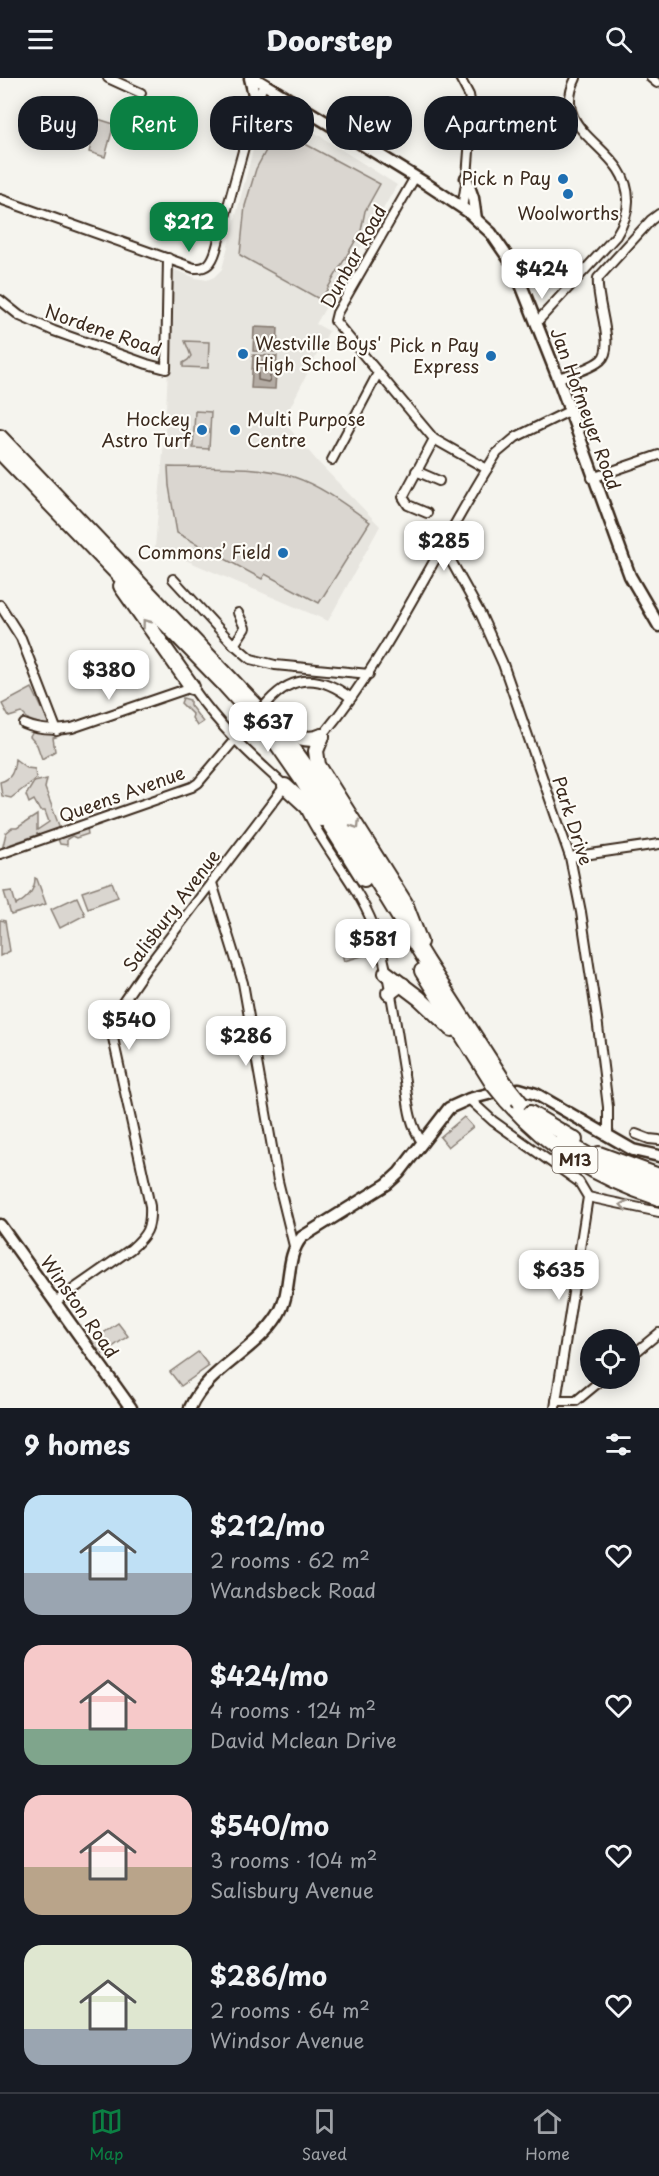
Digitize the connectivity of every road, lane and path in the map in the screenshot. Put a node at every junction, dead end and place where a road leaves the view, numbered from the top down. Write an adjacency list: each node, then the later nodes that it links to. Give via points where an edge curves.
1 (108, 78): 5 (street)
2 (460, 78): 10 (street, via 472,105)
3 (576, 78): 17 (street, via 569,98 573,117 618,167 627,188 628,206 616,236)
4 (256, 80): 7 (street); 9 (street, Jan Hofmeyer Road)
5 (126, 82): 6 (street)
6 (141, 93)
7 (256, 96)
8 (243, 150): 15 (street, via 212,261 207,267 198,268)
9 (416, 177): 12 (street, Jan Hofmeyer Road); 18 (street, Dunbar Road, via 335,318 338,327)
10 (466, 178): 12 (street); 14 (street)
11 (0, 199): 15 (street)
12 (462, 208): 14 (street, Jan Hofmeyer Road)
13 (659, 214): 19 (street, via 598,278 606,354 591,365)
14 (476, 219): 17 (street, Jan Hofmeyer Road, via 511,262)
15 (168, 258): 16 (street, Nordene Road, via 166,369 45,327 15,313)
16 (0, 300)
17 (536, 323): 19 (street, Jan Hofmeyer Road)
18 (378, 373): 22 (street, Dunbar Road); 25 (street)
19 (558, 378): 20 (street, Jan Hofmeyer Road)
20 (569, 411): 26 (street, via 511,440); 28 (street, Jan Hofmeyer Road)
21 (0, 437): 32 (highway, M13)
22 (434, 439): 26 (street, Dunbar Road); 27 (street)
23 (0, 452): 32 (highway, M13)
24 (659, 454): 28 (street)
25 (332, 460)
26 (487, 469): 31 (street)
27 (416, 471): 29 (street); 30 (street, via 403,499)
28 (592, 478): 36 (street, Jan Hofmeyer Road, via 630,576)
29 (439, 481)
30 (427, 513)
31 (442, 550): 38 (street); 50 (street, Park Drive, via 476,606 503,664)
32 (107, 555): 39 (highway, one-way to 32, via 138,612); 43 (highway, via 174,612 283,726 303,739); 47 (highway, M13, via 269,734); 52 (highway, M13, via 282,732)
33 (173, 579): 37 (street)
34 (0, 605): 42 (street, via 21,638)
35 (238, 613): 37 (street, via 245,628)
36 (659, 626)
37 (234, 645): 38 (street, via 251,659 267,664)
38 (369, 674): 40 (street)
39 (192, 687): 42 (street); 44 (street)
40 (351, 698): 43 (street); 44 (street, Queens Avenue, bridge, via 332,686 311,680 288,685)
41 (24, 724): 42 (street)
42 (57, 731)
43 (322, 736): 52 (highway, one-way to 52, via 316,752 318,765 405,903)
44 (234, 740): 45 (street); 49 (street, Queens Avenue, via 190,788)
45 (285, 786): 46 (highway); 51 (street, Salisbury Avenue)
46 (302, 802): 47 (highway); 53 (street, via 367,911)
47 (333, 828): 56 (highway, M13)
48 (659, 844): 50 (street)
49 (0, 854)
50 (570, 857): 60 (street, Park Drive, via 597,1018)
51 (212, 883): 75 (street, via 243,983 278,1181); 76 (street, Salisbury Avenue, via 145,970 113,1022 117,1059 150,1206 150,1226 131,1249)
52 (426, 961): 57 (highway, M13)
53 (386, 973): 54 (highway); 55 (street)
54 (403, 985): 55 (highway); 56 (highway)
55 (389, 993): 65 (street, via 408,1103)
56 (463, 1038): 57 (highway, M13)
57 (499, 1083): 59 (highway, M13, bridge); 67 (highway, M13, bridge, via 506,1100 533,1128)
58 (469, 1099): 61 (street, via 504,1090 525,1090); 65 (street, via 449,1108); 70 (street, via 579,1182)
59 (530, 1113): 68 (highway, via 596,1153); 69 (highway, M13, via 563,1141 596,1161)
60 (609, 1120): 61 (street); 63 (street, Park Drive)
61 (595, 1127): 63 (street)
62 (636, 1134): 64 (street)
63 (608, 1136): 66 (street, via 641,1153)
64 (659, 1140)
65 (422, 1142): 75 (street, via 387,1184 311,1230)
66 (659, 1155)
67 (573, 1159): 71 (highway, M13, via 617,1184); 72 (highway, via 611,1185)
68 (659, 1176)
69 (659, 1188)
70 (588, 1197): 73 (street, one-way to 70); 80 (street)
71 (659, 1198)
72 (659, 1203)
73 (659, 1212)
74 (0, 1225): 76 (street, Winston Road)
75 (294, 1246): 82 (street, via 279,1313 251,1347 204,1385)
76 (55, 1302): 81 (street, Winston Road)
77 (659, 1333): 78 (street)
78 (640, 1349)
79 (591, 1389): 80 (street, via 576,1401)
80 (556, 1405)
81 (131, 1408)
82 (190, 1408)

